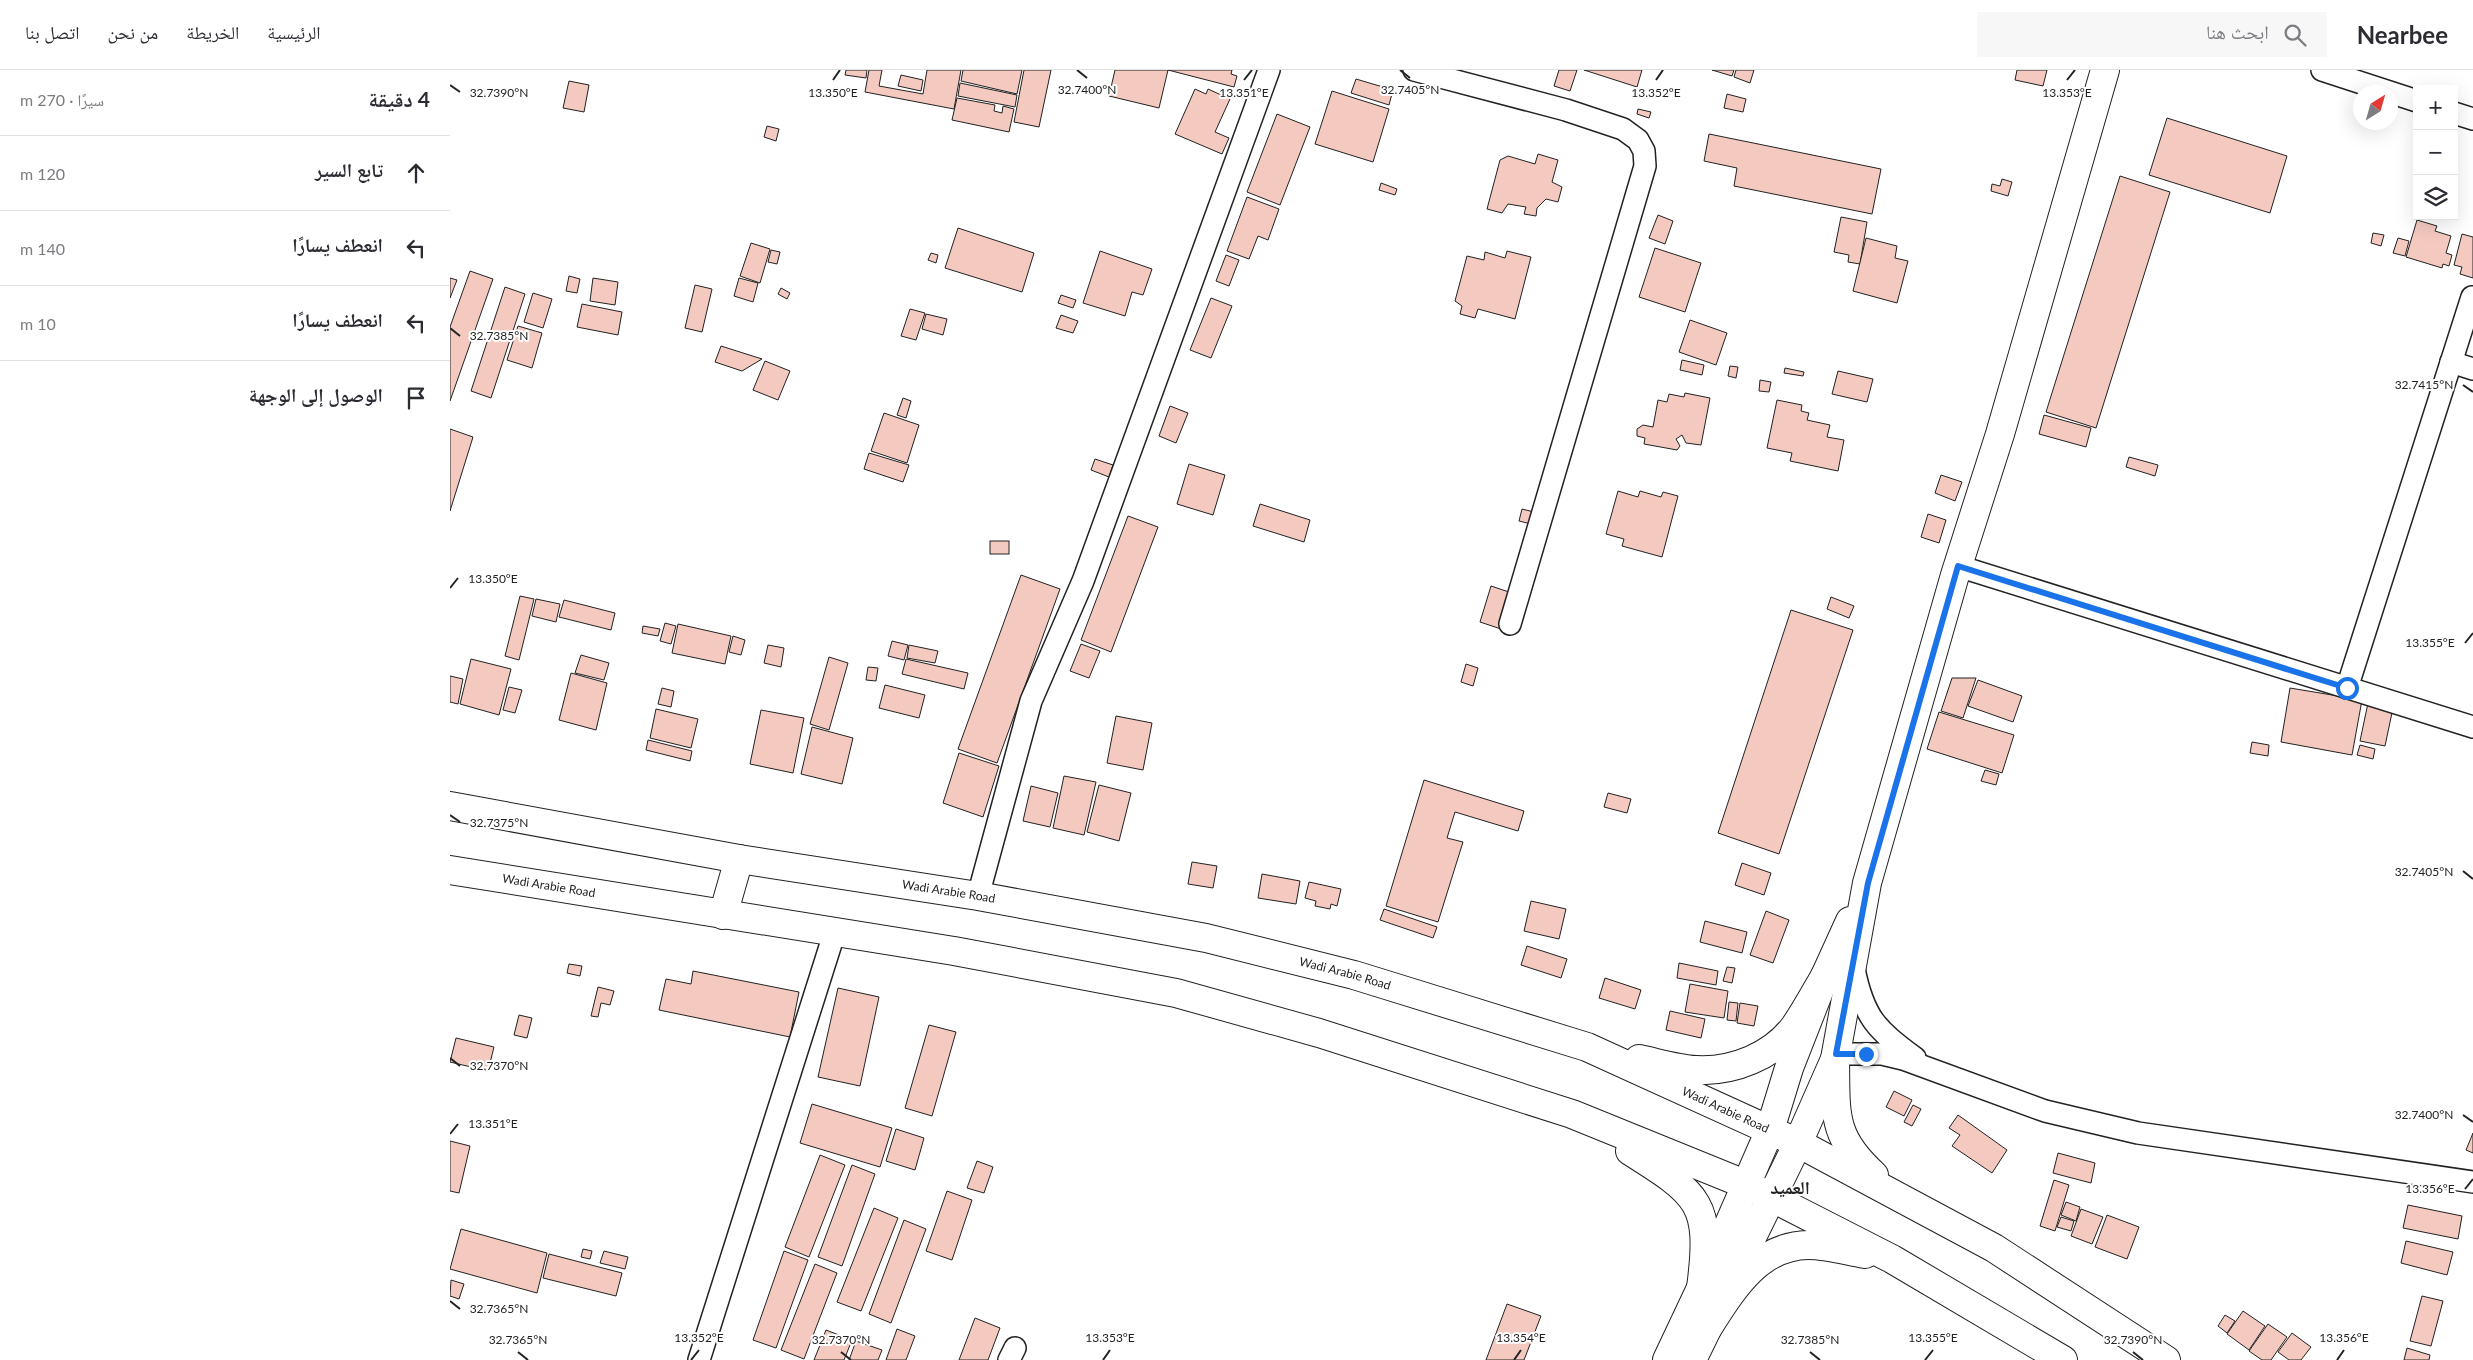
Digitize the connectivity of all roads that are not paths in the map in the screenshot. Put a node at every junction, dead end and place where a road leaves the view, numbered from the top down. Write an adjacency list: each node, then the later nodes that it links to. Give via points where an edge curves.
1 (1269, 70): 19 (street, via 1083,581 1031,701)
2 (1414, 70): 12 (street, via 1566,110 1623,129 1638,140 1644,151 1645,166)
3 (2105, 70): 11 (main road, via 2000,434)
4 (2322, 70): 5 (street)
5 (2413, 100)
6 (2458, 114): 7 (street)
7 (2473, 119)
8 (2472, 297): 9 (street)
9 (2451, 362): 10 (street); 13 (street)
10 (2473, 369)
11 (1958, 566): 13 (street); 18 (main road)
12 (1510, 624)
13 (2347, 688): 14 (street)
14 (2473, 727)
15 (450, 806): 16 (main road, Wadi Arabie Road)
16 (739, 859): 19 (main road, Wadi Arabie Road); 20 (main road)
17 (450, 870): 20 (main road, Wadi Arabie Road)
18 (1868, 883): 22 (main road, via 1856,939); 23 (main road)
19 (978, 896): 24 (main road, Wadi Arabie Road, via 1206,938 1354,975)
20 (723, 914): 21 (main road, Wadi Arabie Road)
21 (836, 931): 27 (main road, Wadi Arabie Road, via 1176,993 1319,1033); 36 (street)
22 (1854, 966): 25 (main road); 26 (street, via 1860,995 1874,1024)
23 (1825, 976): 24 (main road, via 1794,1027 1781,1040 1767,1052 1732,1067 1696,1070); 28 (main road, via 1789,1068)
24 (1587, 1048): 28 (main road, Wadi Arabie Road)
25 (1836, 1057): 26 (street, via 1882,1054); 29 (main road); 32 (main road, via 1836,1115 1840,1131 1857,1160)
26 (1928, 1067): 30 (street, via 2045,1111 2138,1134)
27 (1572, 1114): 31 (main road, Wadi Arabie Road); 34 (main road, via 1666,1173 1689,1193 1703,1219 1706,1234)
28 (1770, 1130): 29 (main road, Wadi Arabie Road); 31 (main road)
29 (1798, 1143): 31 (main road); 32 (main road, Wadi Arabie Road)
30 (2473, 1182)
31 (1758, 1190): 33 (main road, Wadi Arabie Road); 34 (main road); 35 (main road)
32 (1899, 1197): 40 (main road, Wadi Arabie Road, via 1994,1248)
33 (1892, 1259): 35 (main road, via 1809,1245 1787,1248 1767,1256 1750,1268); 39 (main road, Wadi Arabie Road)
34 (1701, 1288): 37 (main road)
35 (1702, 1335): 38 (main road)
36 (699, 1360)
37 (1667, 1360)
38 (1692, 1360)
39 (2063, 1360)
40 (2166, 1360)

